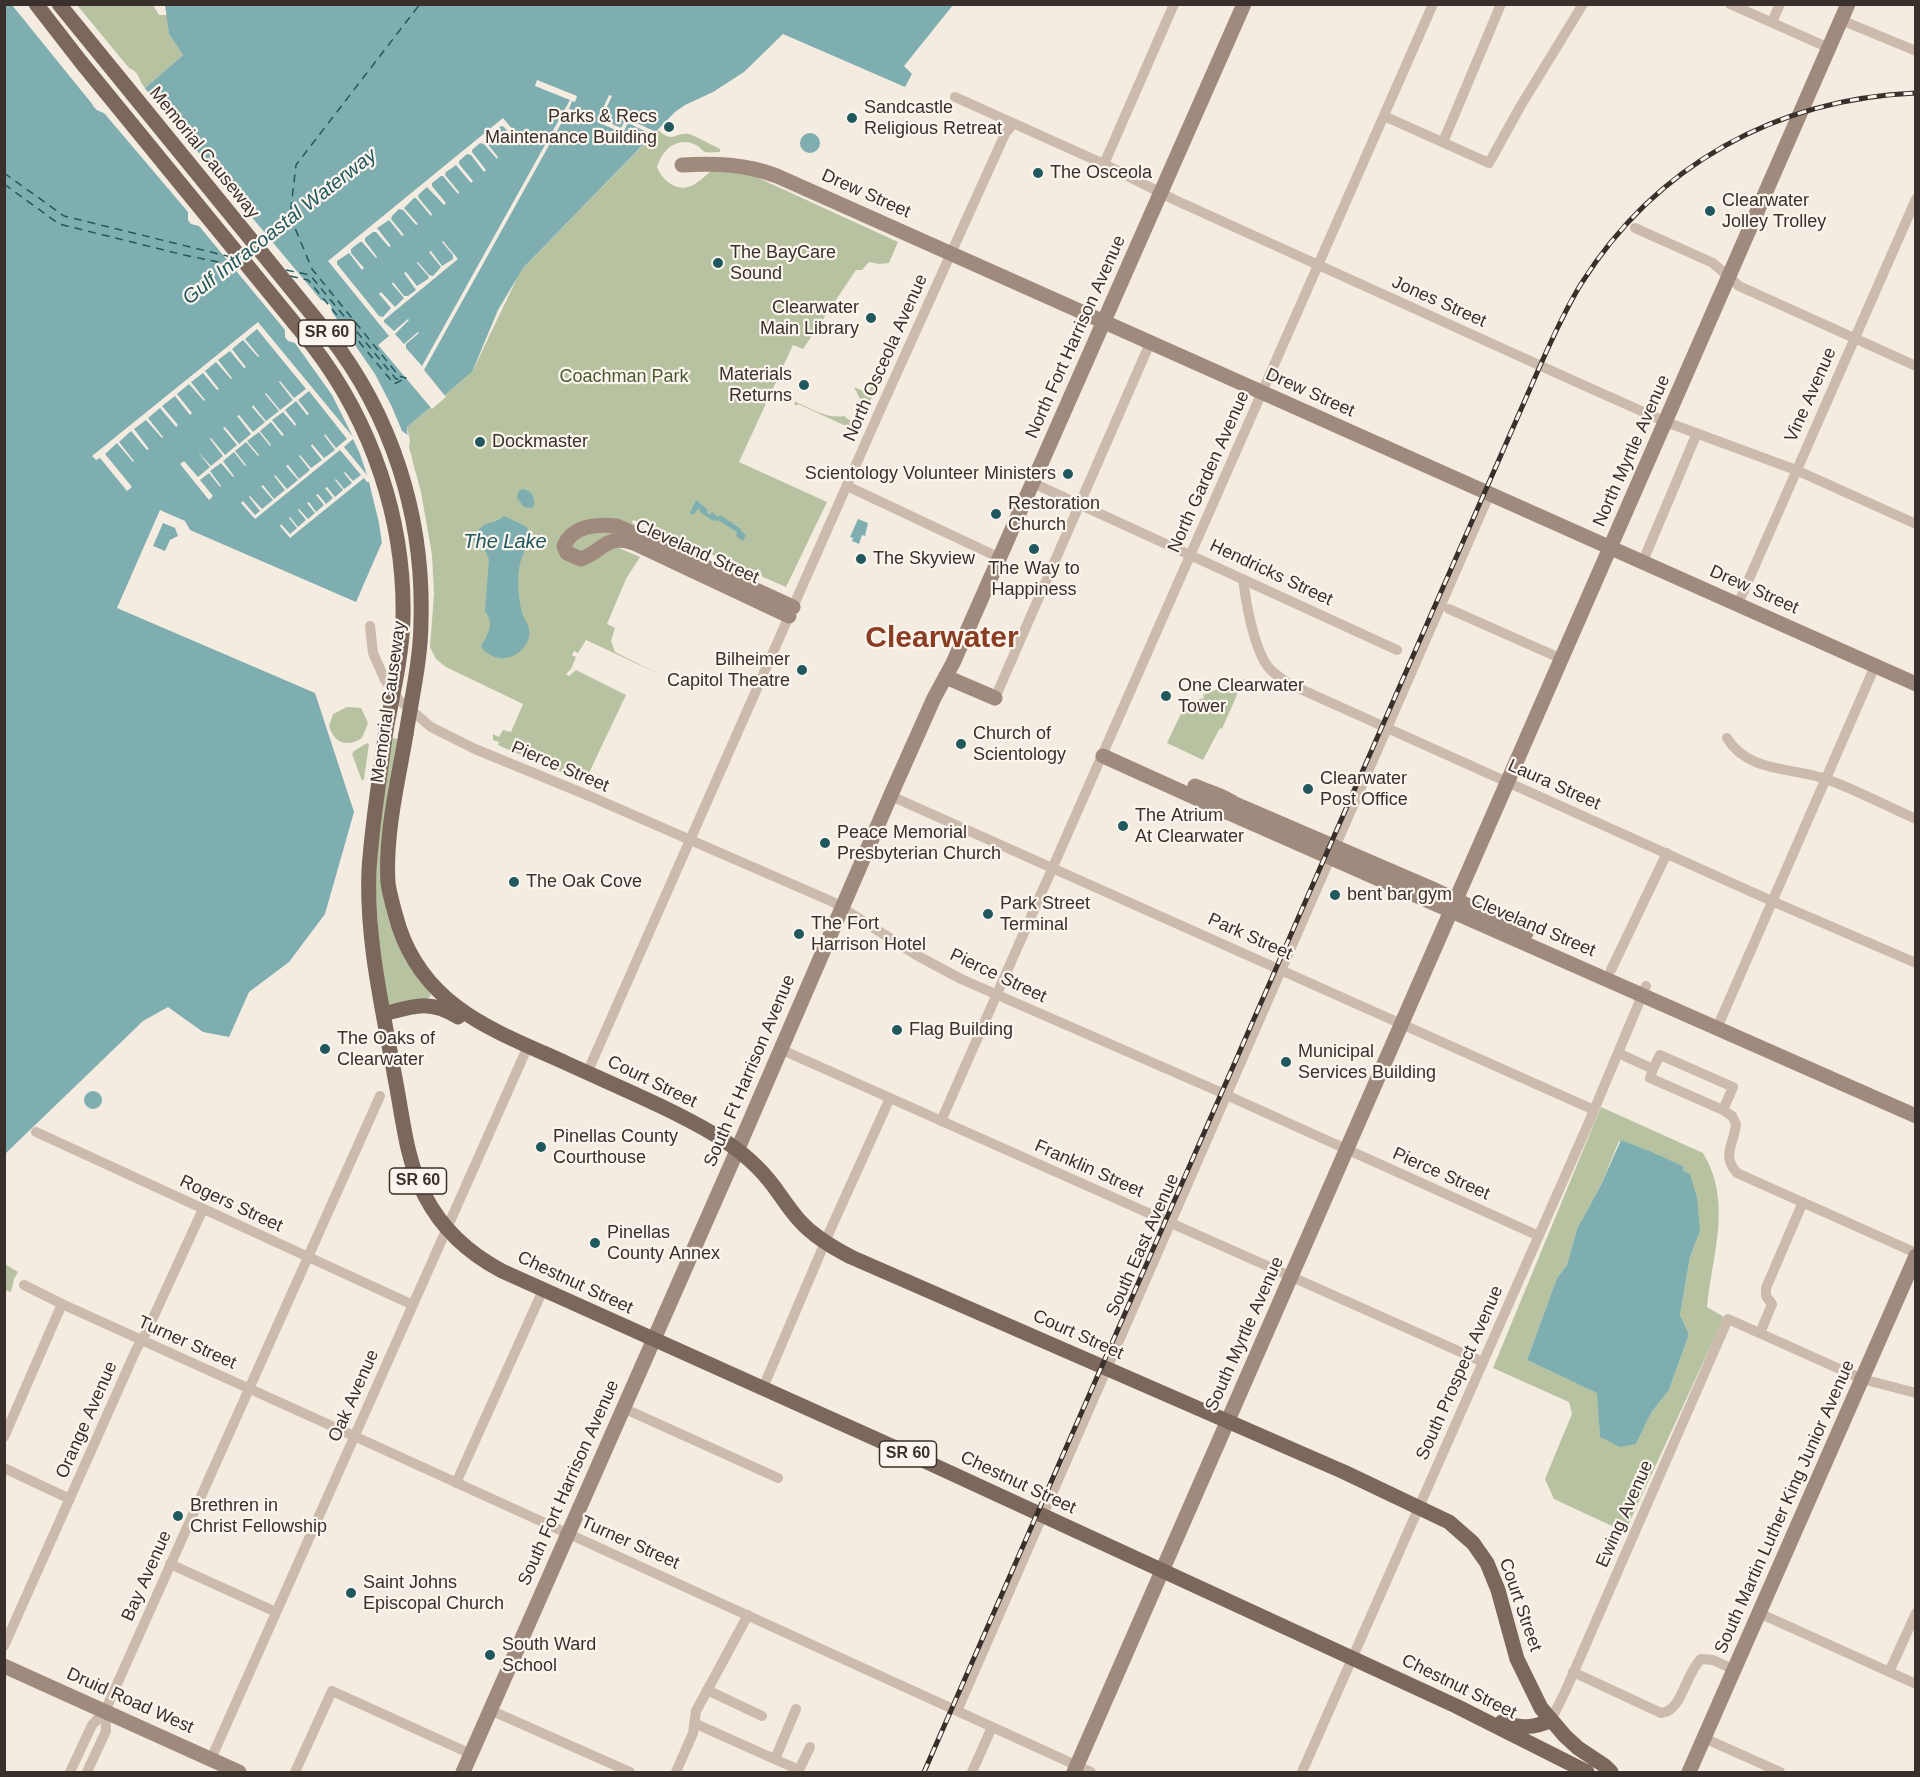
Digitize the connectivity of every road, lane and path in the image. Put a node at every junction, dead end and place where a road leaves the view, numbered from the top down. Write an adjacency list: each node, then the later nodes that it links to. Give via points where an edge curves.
1 (36, 4): 77 (main road, Memorial Causeway / SR 60, bridge, via 313,346 357,413 378,464 400,566 403,618 369,872 373,941)
2 (59, 4): 76 (main road, Memorial Causeway / SR 60, bridge, via 334,341 374,403 395,454 410,507 422,620 388,852 388,885 397,921 411,953)
3 (1174, 4): 19 (street)
4 (1244, 4): 21 (street, North Fort Harrison Avenue)
5 (1433, 4): 16 (street, North Garden Avenue)
6 (1501, 4): 18 (street)
7 (1583, 4): 18 (street, via 1489,163)
8 (1730, 4): 12 (street)
9 (1780, 4): 12 (street)
10 (1848, 4): 11 (street, North Myrtle Avenue)
11 (1841, 20): 13 (street, North Myrtle Avenue); 14 (street)
12 (1772, 22): 13 (street)
13 (1829, 48): 26 (street, North Myrtle Avenue)
14 (1916, 51)
15 (955, 97): 17 (street, Jones Street)
16 (1384, 116): 18 (street); 25 (street, North Garden Avenue)
17 (1013, 124): 19 (street, Jones Street); 24 (street, North Osceola Avenue)
18 (1443, 142)
19 (1104, 164): 21 (street, Jones Street)
20 (682, 165): 24 (street, Drew Street, via 757,168)
21 (1161, 193): 25 (street, Jones Street); 27 (street, North Fort Harrison Avenue)
22 (1914, 205): 28 (street, Vine Avenue)
23 (1635, 228): 26 (street, via 1713,263)
24 (951, 254): 27 (street, Drew Street); 36 (street, North Osceola Avenue)
25 (1318, 265): 31 (street, North Garden Avenue); 32 (street, Jones Street)
26 (1729, 277): 28 (street, via 1739,286); 32 (street, North Myrtle Avenue)
27 (1104, 322): 29 (street, Drew Street); 35 (street, North Fort Harrison Avenue)
28 (1854, 339): 30 (street); 34 (street, Vine Avenue)
29 (1150, 343): 31 (street, Drew Street); 38 (street)
30 (1916, 366)
31 (1262, 393): 37 (street, Drew Street); 43 (street, North Garden Avenue)
32 (1666, 422): 33 (street, Jones Street); 42 (street, North Myrtle Avenue)
33 (1697, 433): 34 (street, Jones Street); 45 (street)
34 (1796, 470): 39 (street, Jones Street); 47 (street, Vine Avenue)
35 (1033, 483): 38 (street, Hendricks Street); 44 (street, North Fort Harrison Avenue)
36 (847, 486): 44 (street); 49 (street, North Osceola Avenue)
37 (1489, 495): 42 (street, Drew Street); 57 (street, South East Avenue)
38 (1080, 504): 43 (street, Hendricks Street); 56 (street)
39 (1916, 524)
40 (598, 526): 41 (street); 41 (street, Cleveland Street, via 567,538 567,553 580,559); 49 (street, Cleveland Street, via 627,530)
41 (606, 544): 49 (street, Cleveland Street, via 621,539 634,543)
42 (1611, 547): 45 (street, Drew Street); 52 (street, North Myrtle Avenue)
43 (1191, 554): 46 (street, Hendricks Street); 59 (street, North Garden Avenue)
44 (999, 558): 54 (street, North Fort Harrison Avenue)
45 (1643, 561): 47 (street, Drew Street)
46 (1243, 579): 51 (street, Hendricks Street); 57 (street, Laura Street, via 1246,609 1268,667 1287,683)
47 (1738, 604): 53 (street, Drew Street)
48 (1449, 609): 52 (street)
49 (791, 611): 64 (street, North Osceola Avenue)
50 (370, 626): 64 (street, Pierce Street, via 373,653 385,680 399,700 431,727)
51 (1397, 650)
52 (1562, 659): 61 (street, North Myrtle Avenue)
53 (1875, 666): 55 (street, Drew Street); 60 (street)
54 (944, 681): 56 (street); 62 (street, South Ft Harrison Avenue)
55 (1916, 684)
56 (995, 698)
57 (1387, 729): 61 (street, Laura Street); 65 (street, South East Avenue)
58 (1727, 738): 60 (street, via 1746,758 1772,768)
59 (1105, 752): 65 (street, Cleveland Street, via 1222,796); 67 (street, North Garden Avenue)
60 (1827, 779): 63 (street); 68 (street)
61 (1508, 783): 66 (street, Laura Street); 69 (street, North Myrtle Avenue)
62 (891, 796): 67 (street, Park Street); 70 (street, South Ft Harrison Avenue)
63 (1916, 819)
64 (690, 840): 70 (street, Pierce Street); 84 (street, North Osceola Avenue)
65 (1332, 852): 69 (street, Cleveland Street); 72 (street, South East Avenue)
66 (1667, 853): 68 (street, Laura Street); 73 (street)
67 (1053, 868): 72 (street, Park Street); 75 (street, North Garden Avenue)
68 (1774, 902): 71 (street, Laura Street); 79 (street)
69 (1454, 906): 73 (street); 74 (street, Cleveland Street); 78 (street, South Myrtle Avenue)
70 (843, 907): 75 (street, Pierce Street, via 918,956); 81 (street, South Ft Harrison Avenue)
71 (1916, 963)
72 (1281, 969): 78 (street, Park Street); 86 (street, South East Avenue)
73 (1611, 970): 74 (street)
74 (1645, 990): 79 (street, Cleveland Street); 82 (street, South Prospect Avenue)
75 (997, 995): 86 (street, Pierce Street); 92 (street, North Garden Avenue)
76 (448, 1001): 80 (main road, Court Street / SR 60)
77 (384, 1014): 80 (main road, via 420,1005 435,1006 507,1043); 99 (main road, Chestnut Street / SR 60, via 413,1168 426,1198)
78 (1402, 1024): 89 (street, Park Street); 95 (street, South Myrtle Avenue)
79 (1719, 1024): 88 (street); 91 (street, Cleveland Street)
80 (528, 1046): 84 (main road, Court Street / SR 60); 99 (street, Oak Avenue)
81 (780, 1049): 87 (street, Franklin Street); 94 (street, South Ft Harrison Avenue)
82 (1618, 1053): 83 (street); 89 (street, South Prospect Avenue)
83 (1653, 1069): 90 (street, via 1650,1078); 90 (street, via 1659,1055 1733,1088)
84 (587, 1073): 94 (main road, Court Street / SR 60, via 699,1126)
85 (380, 1096): 103 (street, Bay Avenue)
86 (1226, 1096): 95 (street, Pierce Street); 98 (street, South East Avenue)
87 (890, 1098): 92 (street, Franklin Street); 101 (street)
88 (1916, 1106)
89 (1594, 1110): 100 (street, South Prospect Avenue)
90 (1723, 1110): 96 (street, via 1736,1124 1729,1164 1737,1173)
91 (1916, 1116)
92 (941, 1121): 98 (street, Franklin Street)
93 (36, 1132): 97 (street, Rogers Street)
94 (737, 1149): 101 (main road, Court Street / SR 60, via 764,1174 799,1220); 111 (street, South Ft Harrison Avenue)
95 (1347, 1150): 100 (street, Pierce Street); 104 (street, South Myrtle Avenue)
96 (1803, 1202): 102 (street); 109 (street, via 1766,1288 1772,1304)
97 (203, 1209): 103 (street, Rogers Street); 110 (street, Orange Avenue)
98 (1170, 1223): 104 (street, Franklin Street); 113 (street, South East Avenue)
99 (448, 1229): 106 (main road, Chestnut Street / SR 60, via 485,1262); 108 (street, Oak Avenue)
100 (1539, 1236): 112 (street, South Prospect Avenue)
101 (825, 1242): 113 (main road, Court Street / SR 60, via 851,1257); 116 (street)
102 (1916, 1255): 114 (street, South Martin Luther King Junior Avenue)
103 (309, 1257): 108 (street, Rogers Street); 115 (street, Bay Avenue)
104 (1291, 1277): 112 (street, Franklin Street); 119 (street, South Myrtle Avenue)
105 (24, 1285): 107 (street, Turner Street)
106 (543, 1290): 111 (main road, Chestnut Street / SR 60); 124 (street)
107 (62, 1304): 110 (street, Turner Street); 121 (street)
108 (413, 1305): 120 (street, Oak Avenue)
109 (1760, 1333): 114 (street); 140 (street, Ewing Avenue, via 1728,1319)
110 (142, 1340): 115 (street, Turner Street); 125 (street, Orange Avenue)
111 (653, 1340): 116 (main road, Chestnut Street / SR 60); 118 (street, South Fort Harrison Avenue)
112 (1483, 1362): 126 (street, South Prospect Avenue)
113 (1107, 1369): 119 (main road, Court Street / SR 60); 127 (street, South East Avenue)
114 (1862, 1379): 117 (street); 133 (street, South Martin Luther King Junior Avenue)
115 (249, 1389): 120 (street, Turner Street); 129 (street, Bay Avenue)
116 (762, 1390): 127 (main road, Chestnut Street / SR 60)
117 (1916, 1393)
118 (623, 1408): 123 (street); 128 (street, South Fort Harrison Avenue)
119 (1228, 1422): 126 (main road, Court Street); 130 (street, South Myrtle Avenue)
120 (354, 1436): 124 (street, Turner Street); 131 (street, Oak Avenue)
121 (4, 1437)
122 (4, 1468): 125 (street)
123 (778, 1478)
124 (456, 1483): 128 (street, Turner Street)
125 (70, 1498): 135 (street, Orange Avenue)
126 (1418, 1507): 136 (street, South Prospect Avenue); 137 (main road, Court Street, via 1457,1527 1481,1552 1494,1578)
127 (1042, 1516): 130 (main road, Chestnut Street / SR 60); 148 (street, South East Avenue)
128 (568, 1534): 134 (street, Turner Street); 146 (street, South Fort Harrison Avenue)
129 (170, 1564): 131 (street); 147 (street, Bay Avenue)
130 (1162, 1570): 136 (main road, Chestnut Street); 159 (street, South Myrtle Avenue)
131 (276, 1612): 157 (street, Oak Avenue)
132 (1916, 1612): 141 (street)
133 (1759, 1613): 139 (street, South Martin Luther King Junior Avenue); 141 (street)
134 (748, 1615): 143 (street); 148 (street, Turner Street)
135 (4, 1646)
136 (1351, 1658): 144 (main road, Chestnut Street); 169 (street, South Prospect Avenue)
137 (1517, 1659): 150 (main road, Court Street); 153 (main road, via 1517,1676 1533,1713)
138 (4, 1666): 147 (street, Druid Road West)
139 (1735, 1670): 140 (street, via 1701,1659 1669,1713); 154 (street, South Martin Luther King Junior Avenue)
140 (1573, 1672): 150 (street, Ewing Avenue)
141 (1889, 1672): 142 (street)
142 (1916, 1684)
143 (707, 1690): 149 (street); 151 (street)
144 (1456, 1706): 153 (main road, via 1518,1727); 170 (main road, Chestnut Street)
145 (796, 1709): 158 (street)
146 (490, 1710): 156 (street, South Fort Harrison Avenue); 166 (street)
147 (105, 1711): 157 (street, Druid Road West); 161 (street, Bay Avenue, via 92,1725); 162 (street, Bay Avenue, via 106,1731)
148 (957, 1711): 152 (street, Turner Street)
149 (762, 1716)
150 (1551, 1720): 153 (main road); 171 (main road, Court Street, via 1578,1748)
151 (694, 1723): 158 (street); 167 (street)
152 (992, 1727): 159 (street, Turner Street); 168 (street)
153 (1529, 1727)
154 (1704, 1738): 172 (street, South Martin Luther King Junior Avenue); 173 (street)
155 (810, 1747): 160 (street)
156 (471, 1754): 164 (street, via 332,1691); 165 (street, South Fort Harrison Avenue)
157 (211, 1760): 163 (street, Druid Road West)
158 (775, 1760): 160 (street)
159 (1081, 1770)
160 (799, 1771)
161 (70, 1773)
162 (87, 1773)
163 (239, 1773)
164 (295, 1773)
165 (463, 1773)
166 (630, 1773)
167 (676, 1773)
168 (972, 1773)
169 (1302, 1773)
170 (1587, 1773)
171 (1611, 1773)
172 (1689, 1773)
173 (1779, 1773)

